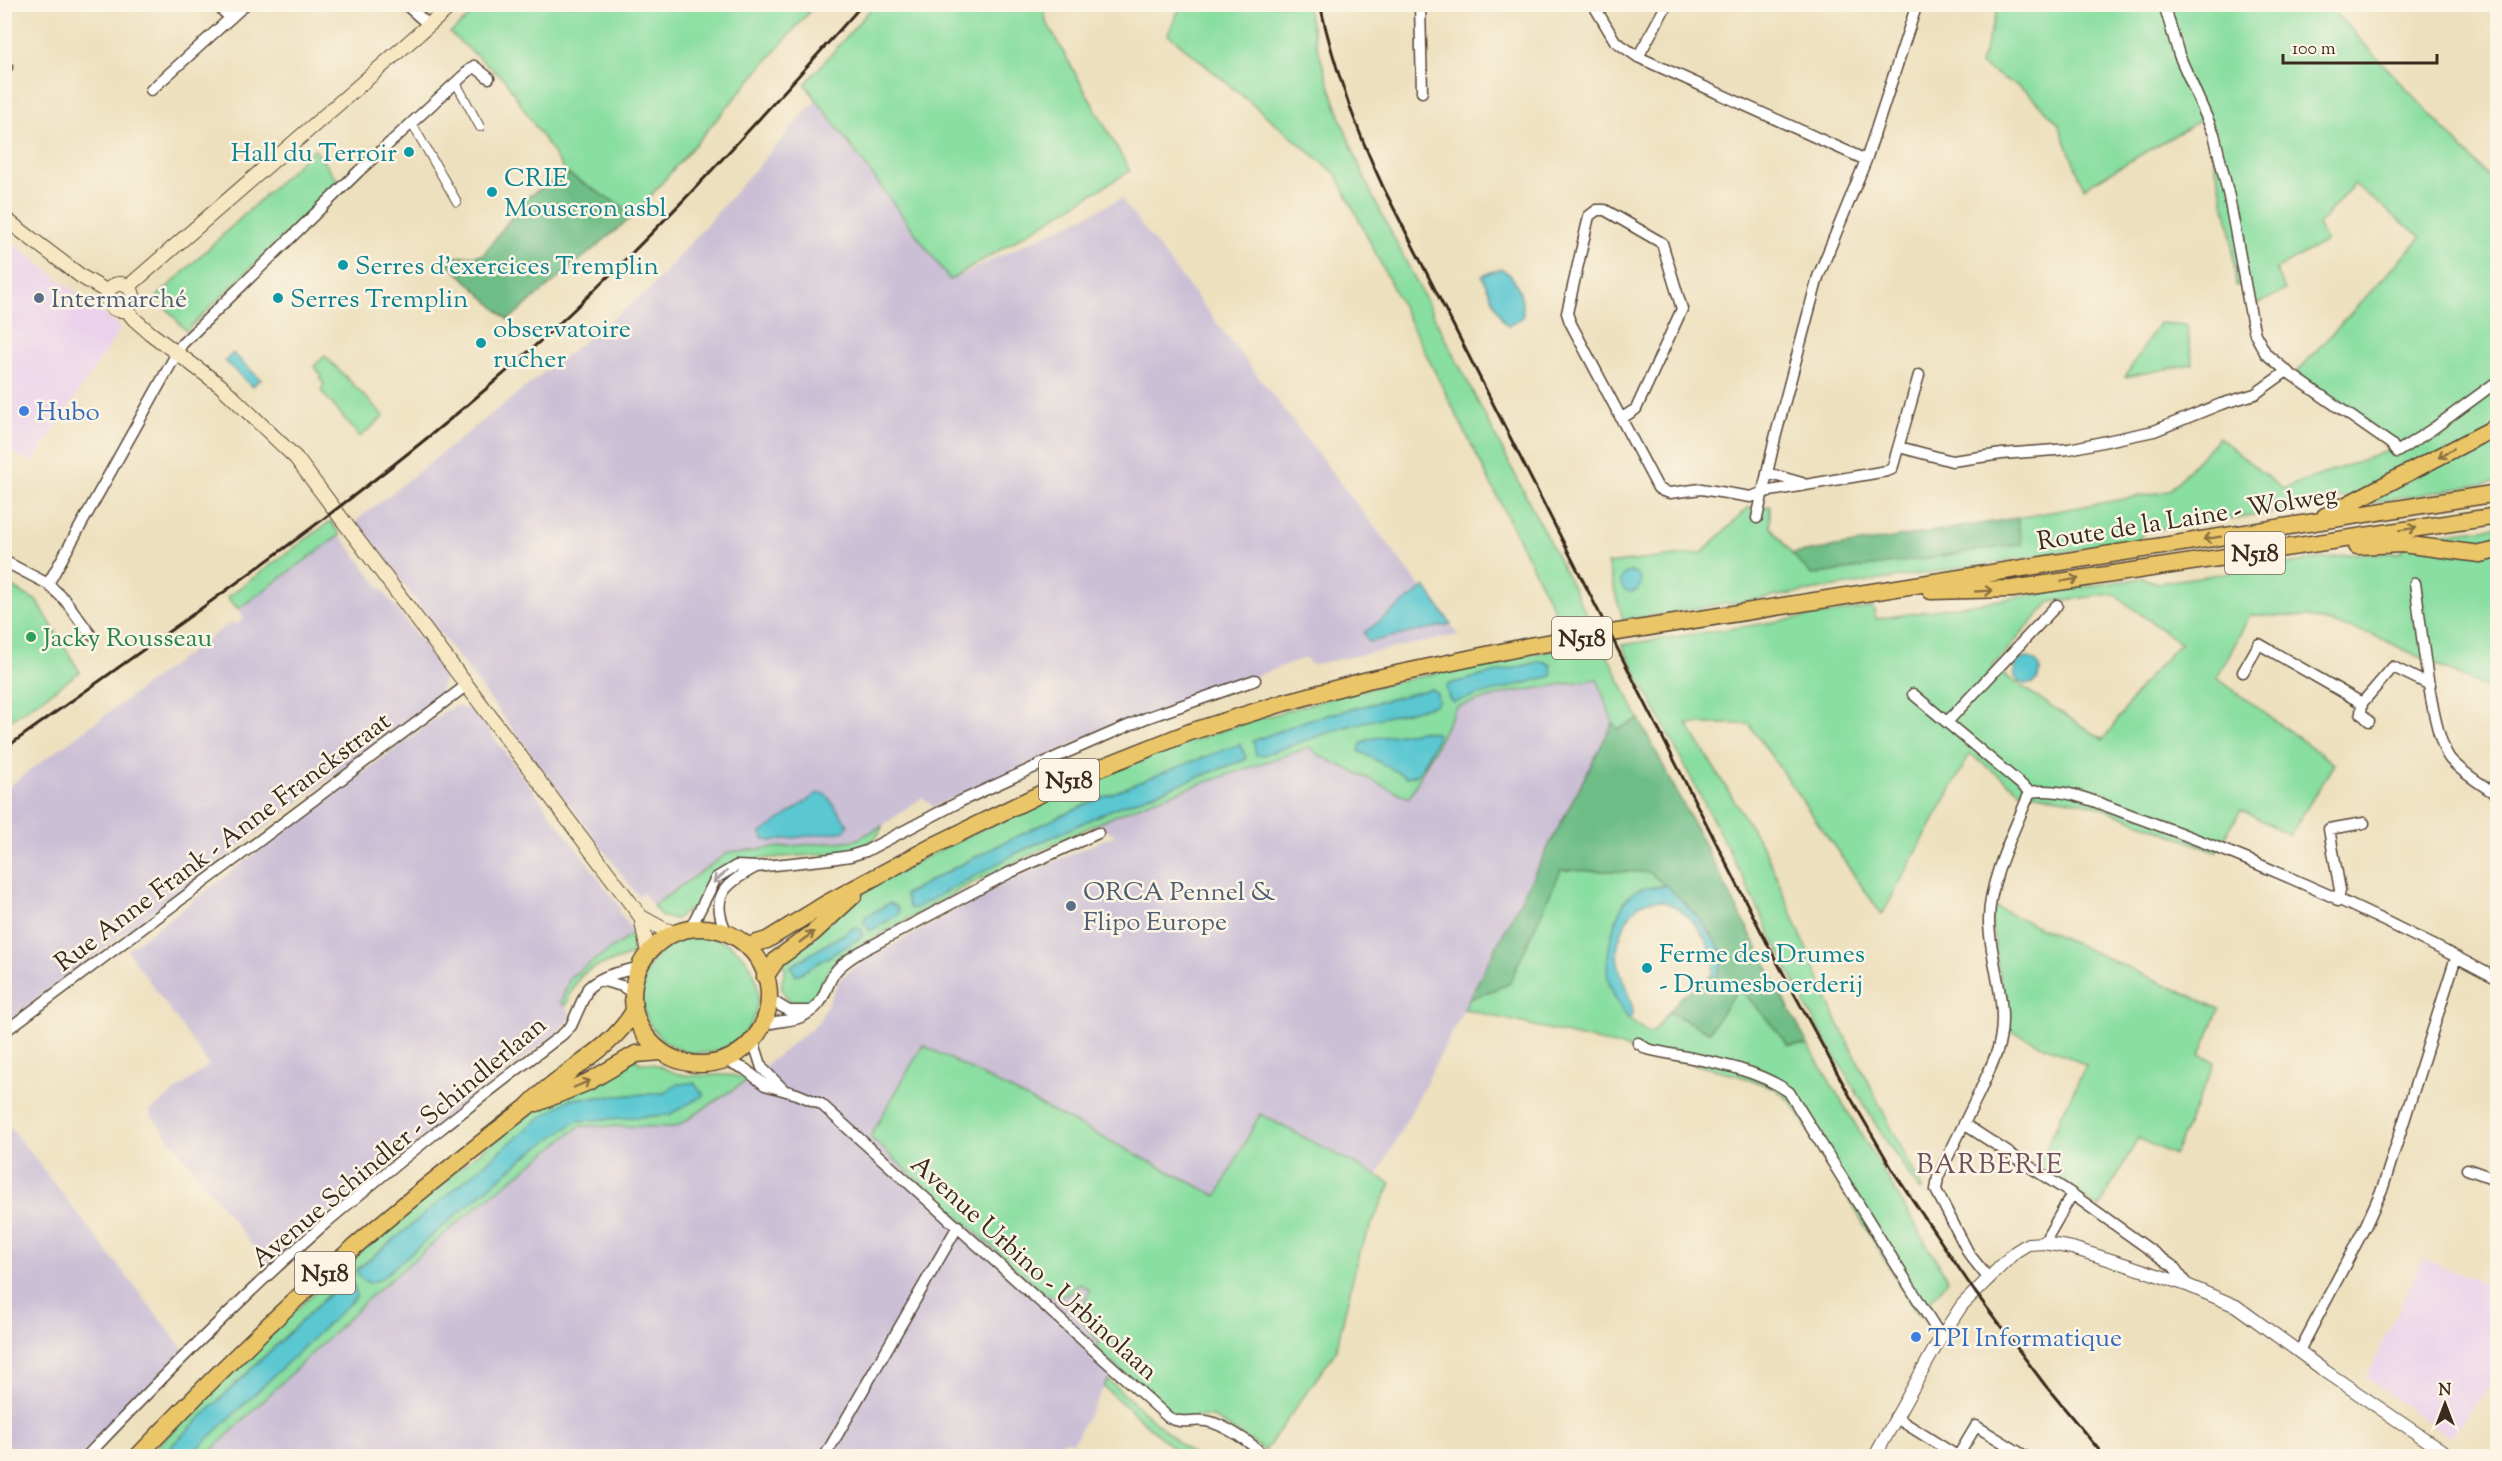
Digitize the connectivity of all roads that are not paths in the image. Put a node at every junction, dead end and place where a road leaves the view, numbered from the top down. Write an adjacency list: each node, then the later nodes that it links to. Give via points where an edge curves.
1 (215, 4): 10 (street)
2 (246, 4): 10 (street)
3 (405, 4): 11 (street)
4 (453, 4): 11 (main road)
5 (1420, 4): 16 (street)
6 (1593, 4): 12 (street, via 1615,42)
7 (1667, 4): 12 (street)
8 (1917, 4): 19 (street)
9 (2164, 4): 26 (street, via 2179,55 2214,134 2255,334 2266,354)
10 (231, 18): 15 (street)
11 (429, 25): 22 (main road)
12 (1638, 57): 19 (street)
13 (489, 78): 14 (street, via 474,66)
14 (456, 83): 17 (street); 18 (street)
15 (151, 90)
16 (1422, 92)
17 (411, 122): 20 (street); 25 (street, via 182,344)
18 (480, 127)
19 (1866, 160): 32 (street, via 1818,277)
20 (457, 202)
21 (4, 218): 23 (main road)
22 (128, 287): 23 (main road, via 117,284); 24 (main road, via 134,298)
23 (108, 292): 24 (main road, via 112,307)
24 (126, 309): 25 (main road)
25 (177, 354): 42 (street); 49 (main road, via 222,386 296,458)
26 (2287, 371): 28 (street, via 2397,452); 31 (street, via 2255,394 2154,431 2069,449 1952,461)
27 (1919, 375): 31 (street)
28 (2498, 381)
29 (1622, 418): 29 (street, via 1636,409 1682,309 1662,243 1605,210 1597,210 1589,216 1567,313); 34 (street, via 1663,491 1701,489 1751,497)
30 (2498, 426): 38 (highway, one-way to 38)
31 (1899, 447): 33 (street, via 1892,469 1887,471)
32 (1767, 473): 33 (street); 34 (street)
33 (1805, 484): 34 (street)
34 (1764, 492): 37 (street)
35 (2498, 493): 38 (highway, Route de la Laine - Wolweg / N518)
36 (2498, 516): 39 (highway, Route de la Laine - Wolweg / N518, one-way to 36)
37 (1757, 518)
38 (2314, 522): 44 (highway, Route de la Laine - Wolweg / N518, one-way to 44)
39 (2324, 543): 40 (highway, via 2402,544 2480,554); 44 (highway, Route de la Laine - Wolweg / N518, one-way to 39, via 2012,589)
40 (2498, 550)
41 (4, 561): 42 (street)
42 (48, 584): 46 (street)
43 (2415, 584): 50 (street)
44 (1884, 590): 60 (highway, Route de la Laine - Wolweg / N518, via 1529,646 1368,680 1283,703 1190,732 1067,781)
45 (2057, 605): 53 (street)
46 (90, 634)
47 (2243, 672): 52 (street, via 2259,644)
48 (1255, 680): 59 (street, via 1146,718 850,856)
49 (467, 685): 62 (main road); 77 (street, Rue Anne Frank - Anne Franckstraat)
50 (2430, 686): 52 (street, via 2393,667); 56 (street, via 2442,744 2451,759)
51 (1913, 694): 53 (street)
52 (2362, 703): 54 (street, via 2361,713)
53 (1948, 721): 55 (street)
54 (2369, 721)
55 (2030, 792): 61 (street, via 2046,789 2073,794 2208,843); 84 (street, via 2003,860 1989,920 2002,1016 2000,1042)
56 (2498, 795)
57 (2364, 823): 61 (street, via 2330,830 2340,890)
58 (1098, 833): 75 (street, via 1009,873 860,952 844,962 819,1005)
59 (756, 867): 63 (street, one-way to 63, via 736,866 716,878); 64 (street, via 732,882 719,899 718,911)
60 (866, 882): 65 (highway, N518, via 767,940); 69 (highway, N518, one-way to 60, via 777,959 836,913)
61 (2338, 901): 67 (street)
62 (641, 916): 63 (main road, via 663,929); 66 (main road)
63 (682, 931): 64 (highway, via 709,928); 66 (highway, via 660,941)
64 (727, 933): 65 (highway)
65 (747, 946): 69 (highway)
66 (648, 953): 68 (highway)
67 (2456, 957): 70 (street); 93 (street, via 2383,1187)
68 (639, 967): 71 (street, Avenue Schindler - Schindlerlaan, via 606,974); 72 (highway)
69 (765, 977): 73 (highway)
70 (2498, 979)
71 (600, 980): 72 (street); 96 (street, Avenue Schindler - Schindlerlaan, via 588,988 571,1026 563,1034 320,1228 198,1342)
72 (632, 993): 74 (highway)
73 (769, 999): 75 (street, via 789,1011); 76 (highway)
74 (634, 1011): 80 (highway, via 642,1030); 83 (highway, N518, via 609,1043 541,1092)
75 (810, 1011): 76 (street, via 803,1017)
76 (762, 1026): 78 (highway)
77 (4, 1032)
78 (753, 1040): 81 (highway); 82 (street, Avenue Urbino - Urbinolaan, via 762,1068)
79 (1638, 1043): 92 (street, via 1647,1049 1750,1072 1790,1092)
80 (661, 1052): 81 (highway, via 688,1063); 83 (highway, N518, one-way to 80, via 588,1082 636,1054)
81 (725, 1060): 82 (street, Avenue Urbino - Urbinolaan, via 765,1085)
82 (784, 1090): 88 (street, Avenue Urbino - Urbinolaan, via 821,1104)
83 (528, 1107): 97 (highway, N518, via 337,1262)
84 (1964, 1124): 87 (street); 90 (street, via 1938,1177 1936,1190 1969,1254)
85 (2467, 1169): 86 (street)
86 (2498, 1180)
87 (2072, 1194): 89 (street); 91 (street, via 2174,1267)
88 (958, 1226): 98 (street); 99 (street, Avenue Urbino - Urbinolaan, via 1168,1418 1220,1425)
89 (2044, 1243): 90 (street, via 2028,1244 2015,1252); 91 (street, via 2072,1248)
90 (1989, 1279): 92 (street, via 1962,1305)
91 (2187, 1285): 93 (street, via 2236,1306)
92 (1941, 1337): 94 (street)
93 (2299, 1352): 95 (street)
94 (1895, 1417): 100 (street); 101 (street)
95 (2432, 1451): 103 (street)
96 (87, 1456)
97 (138, 1456)
98 (825, 1456)
99 (1263, 1456)
100 (1875, 1456)
101 (1958, 1456): 102 (street, via 1977,1426)
102 (2025, 1456)
103 (2450, 1456)

